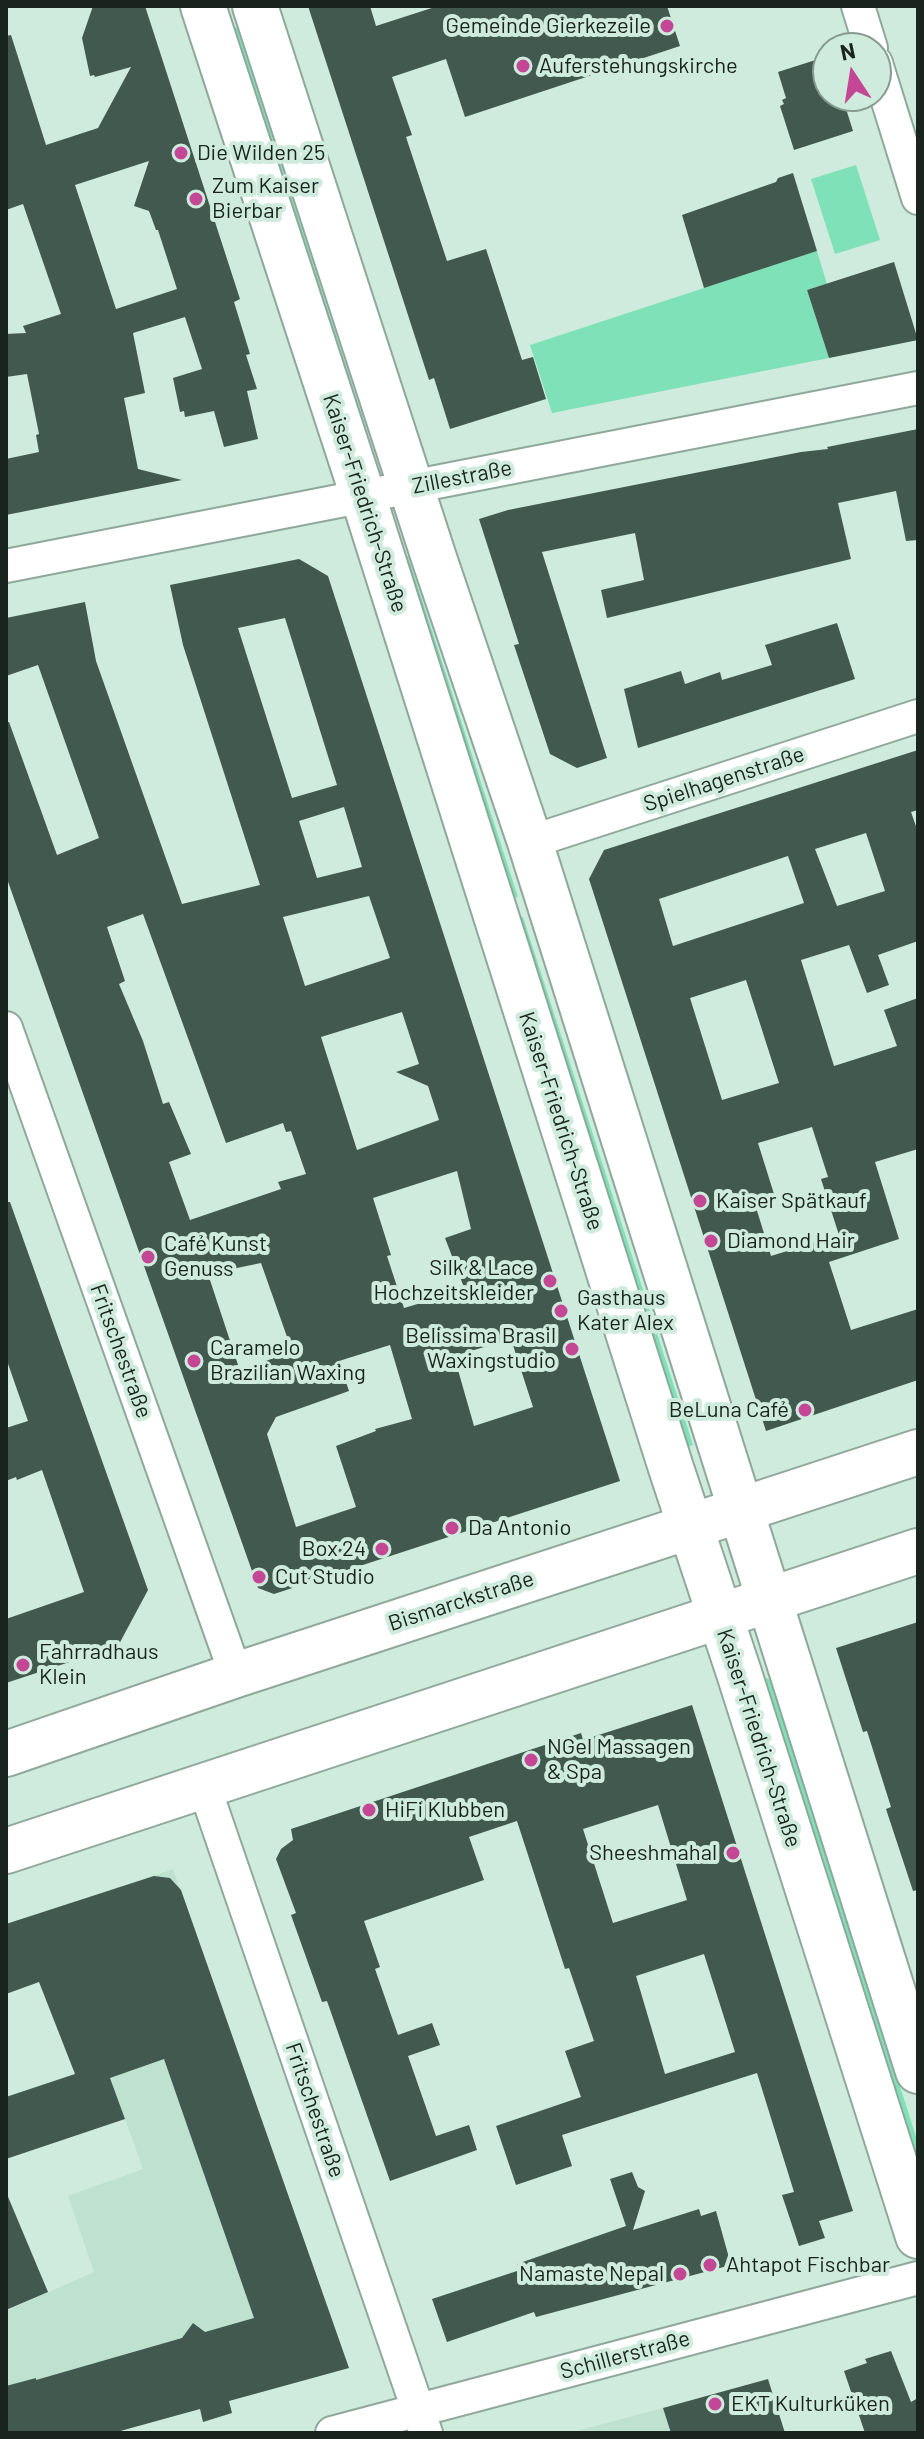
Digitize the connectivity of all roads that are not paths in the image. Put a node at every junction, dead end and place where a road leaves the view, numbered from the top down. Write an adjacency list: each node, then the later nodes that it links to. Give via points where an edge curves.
1 (203, 6): 9 (main road, Kaiser-Friedrich-Straße)
2 (255, 6): 8 (main road)
3 (858, 6): 4 (street)
4 (866, 32)
5 (891, 112): 6 (street)
6 (918, 198)
7 (918, 388): 8 (street, Zillestraße)
8 (411, 486): 9 (street, Zillestraße); 12 (main road)
9 (363, 496): 10 (street, Zillestraße); 16 (main road, Kaiser-Friedrich-Straße)
10 (6, 566)
11 (918, 716): 12 (street, Spielhagenstraße)
12 (530, 842): 15 (main road)
13 (6, 1028): 20 (street, Fritschestraße)
14 (918, 1452): 15 (main road, Bismarckstraße)
15 (740, 1510): 16 (main road, Bismarckstraße); 18 (main road)
16 (690, 1526): 19 (main road, Kaiser-Friedrich-Straße); 20 (main road, Bismarckstraße)
17 (918, 1551): 18 (main road)
18 (769, 1601): 19 (main road); 24 (main road)
19 (720, 1617): 22 (main road); 25 (main road, Kaiser-Friedrich-Straße)
20 (236, 1675): 21 (main road, Bismarckstraße)
21 (6, 1754)
22 (204, 1786): 23 (main road); 27 (street, Fritschestraße)
23 (6, 1851)
24 (918, 2071)
25 (918, 2236)
26 (918, 2278): 27 (street, Schillerstraße)
27 (422, 2421): 28 (street, Schillerstraße)
28 (332, 2433)

